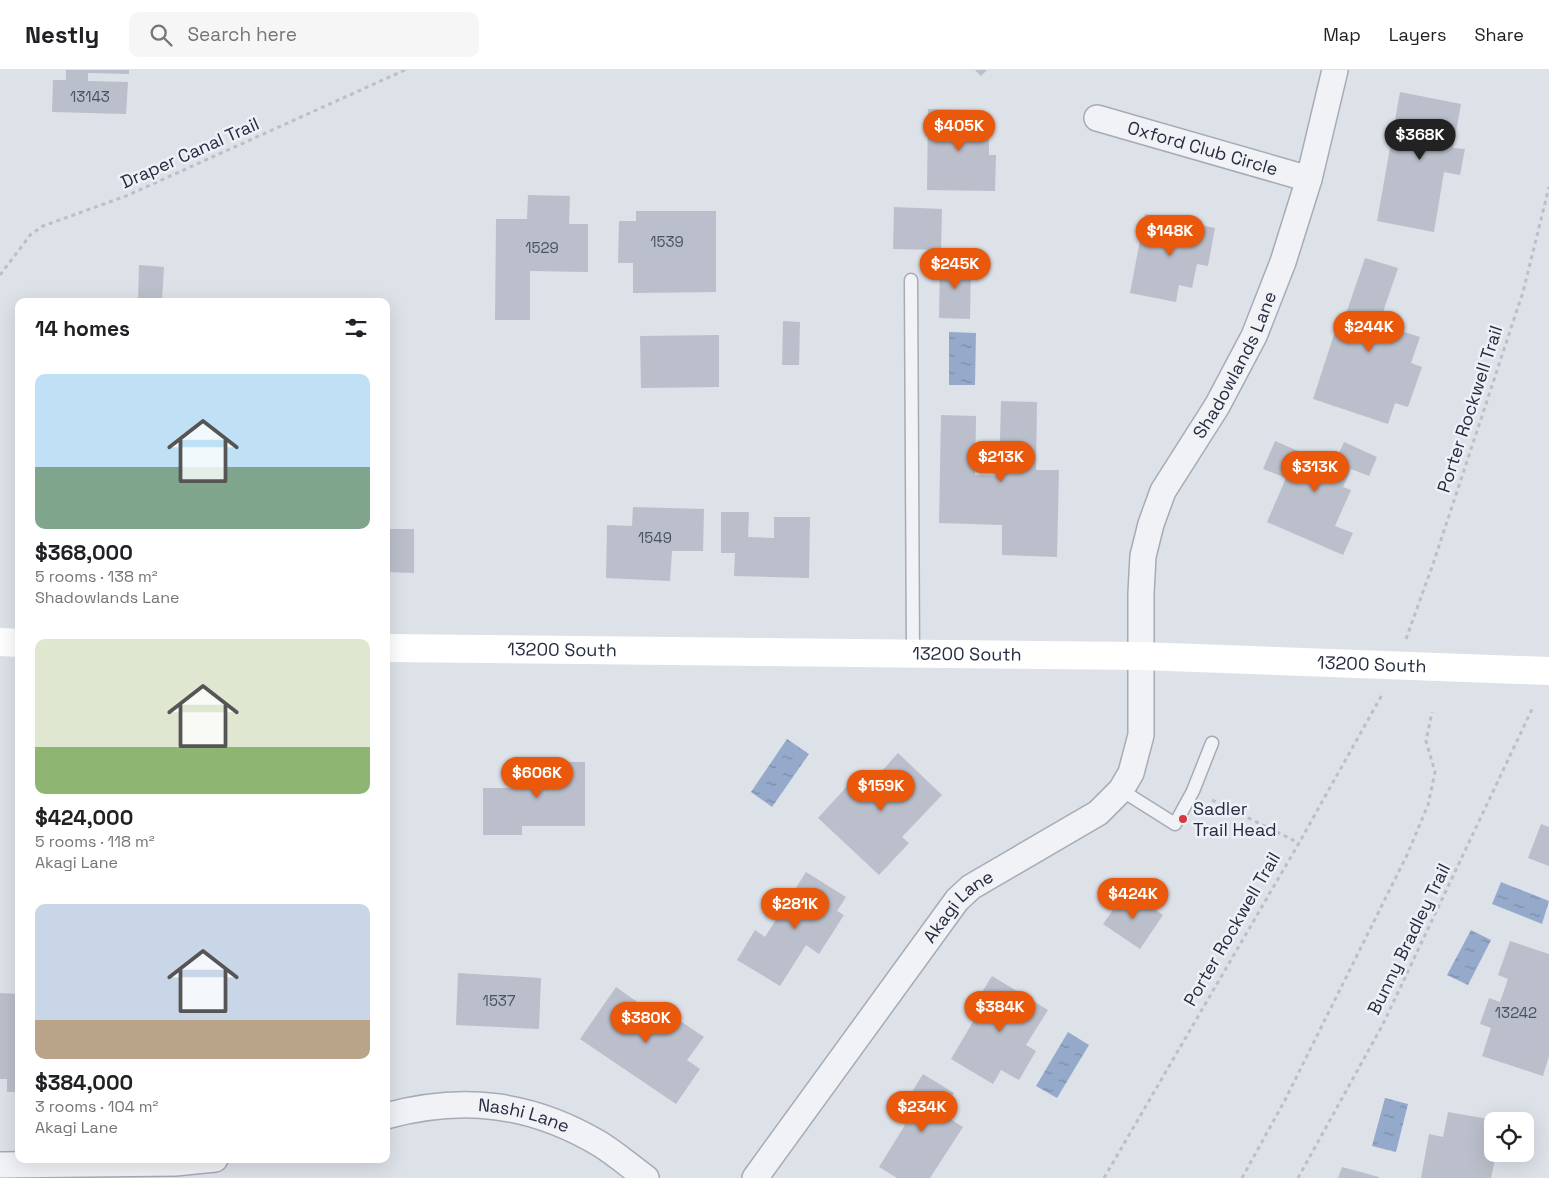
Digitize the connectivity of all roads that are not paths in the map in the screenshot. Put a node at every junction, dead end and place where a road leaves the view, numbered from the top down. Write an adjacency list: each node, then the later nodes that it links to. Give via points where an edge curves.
1 (1335, 70): 3 (street, Shadowlands Lane)
2 (1097, 118): 3 (street, Oxford Club Circle)
3 (1309, 179): 9 (street, Shadowlands Lane, via 1283,262 1254,336 1217,406 1163,491 1151,524 1143,556)
4 (911, 280): 8 (lane)
5 (0, 642): 6 (street)
6 (15, 643)
7 (390, 648): 8 (street, 13200 South)
8 (913, 654): 9 (street, 13200 South)
9 (1141, 656): 10 (street, 13200 South); 12 (street, Akagi Lane, via 1141,734 1131,773)
10 (1549, 671)
11 (1212, 743): 12 (lane, via 1175,824)
12 (1121, 790): 18 (street, Akagi Lane, via 1098,813 971,887 957,900)
13 (390, 1115): 17 (street, Nashi Lane, via 449,1104 490,1105 532,1114 565,1126 601,1145)
14 (200, 1163): 16 (street)
15 (0, 1165): 16 (street)
16 (175, 1170)
17 (646, 1178)
18 (755, 1178)

